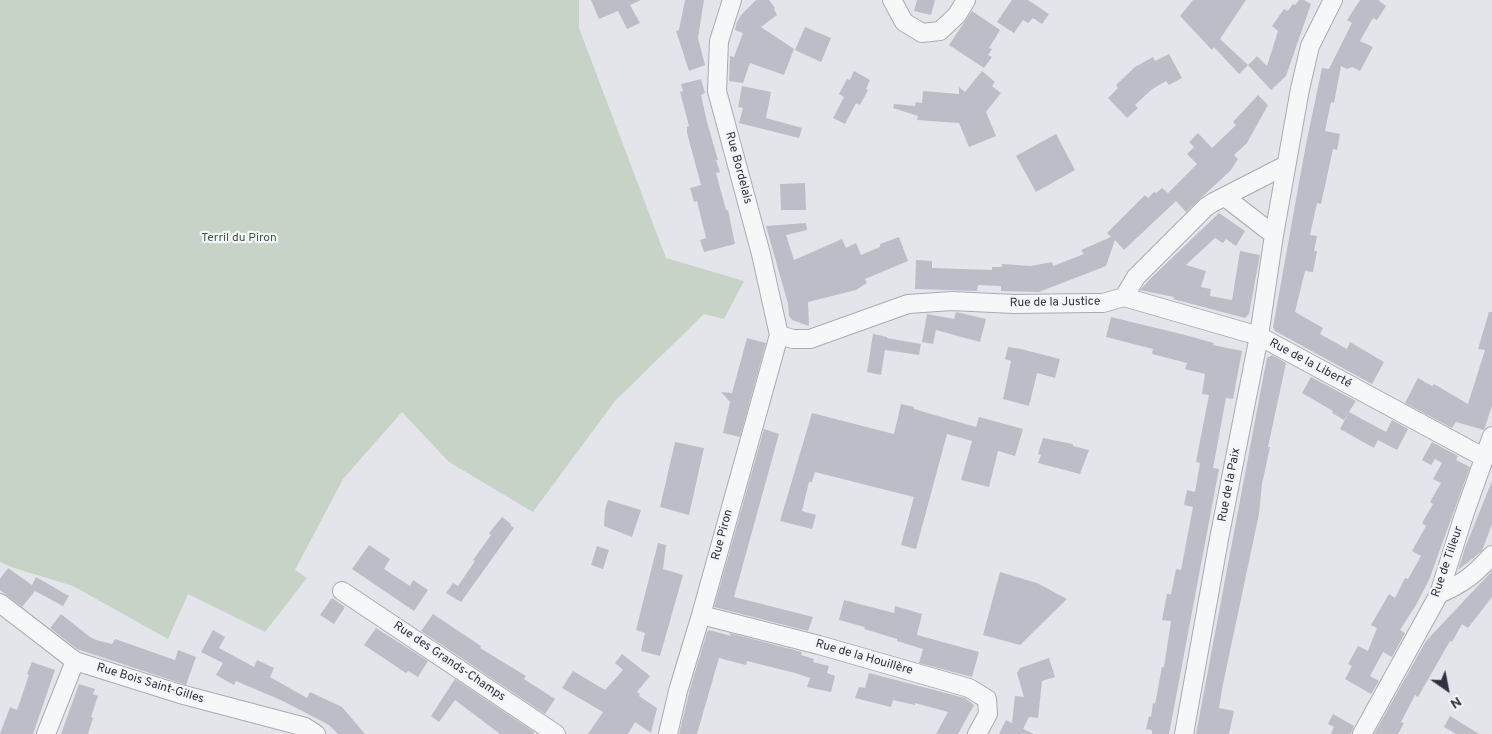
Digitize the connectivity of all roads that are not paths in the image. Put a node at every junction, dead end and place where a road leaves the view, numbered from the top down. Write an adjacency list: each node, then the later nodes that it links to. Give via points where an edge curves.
1 (732, 0): 9 (street, Rue Bordelais, via 719,41 717,91 761,254)
2 (892, 0): 3 (street, via 904,22 922,33 940,31 957,15)
3 (966, 0)
4 (1333, 0): 5 (street, Rue de la Paix, via 1310,46)
5 (1286, 164): 6 (street); 7 (street, Rue de la Paix)
6 (1224, 196): 7 (street); 8 (street, via 1206,207 1136,277)
7 (1274, 235): 10 (street, Rue de la Paix)
8 (1124, 297): 9 (street, Rue de la Justice, via 1103,303 952,301 908,304 810,339); 10 (street, Rue de la Liberté)
9 (779, 335): 17 (street, Rue Piron)
10 (1259, 336): 12 (street, Rue de la Liberté); 24 (street, Rue de la Paix)
11 (1492, 436): 12 (street, Rue de Tilleur)
12 (1485, 458): 15 (street, Rue de Tilleur)
13 (1492, 555): 15 (street, via 1462,583)
14 (342, 591): 21 (street, Rue des Grands-Champs)
15 (1439, 594): 25 (street, Rue de Tilleur)
16 (0, 603): 18 (street, Rue Bois Saint-Gilles)
17 (701, 615): 22 (street, Rue Piron); 23 (street, Rue de la Houillère, via 969,688 987,699 988,714)
18 (75, 661): 19 (street); 20 (street, Rue Bois Saint-Gilles, via 180,694 305,727)
19 (46, 734)
20 (316, 734)
21 (556, 734)
22 (668, 734)
23 (977, 734)
24 (1184, 734)
25 (1362, 734)

